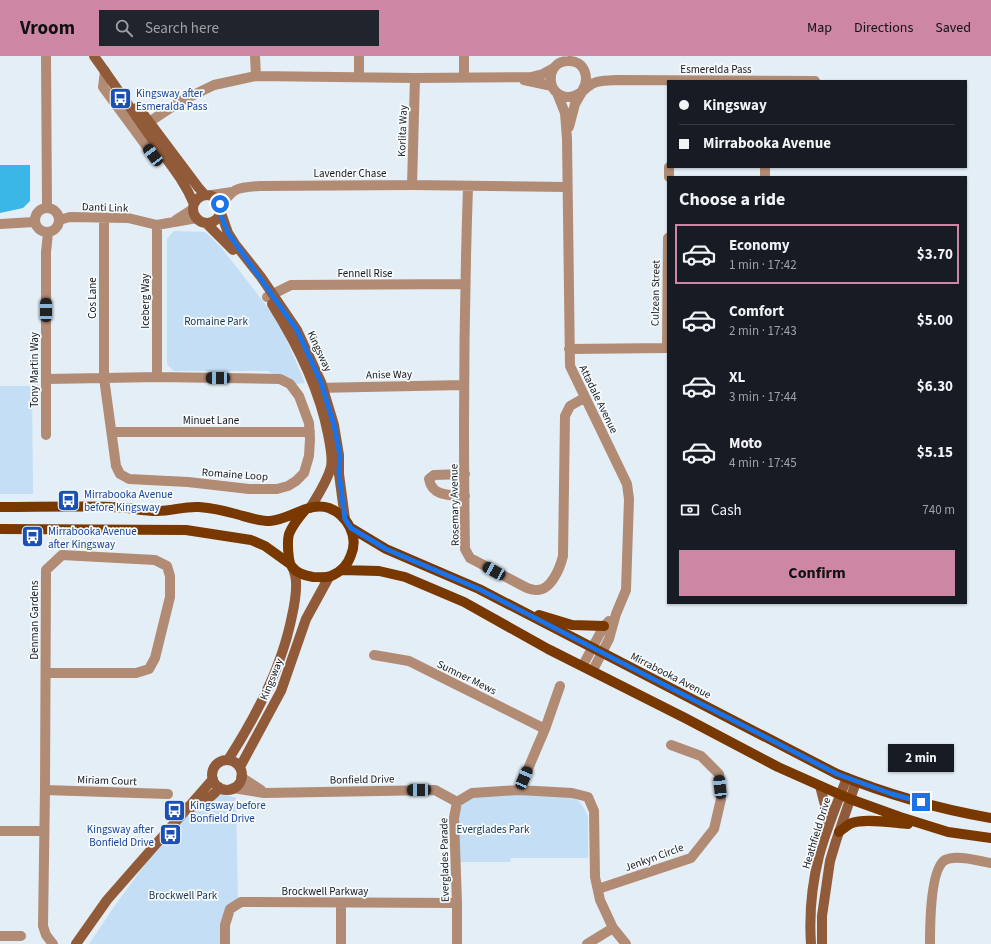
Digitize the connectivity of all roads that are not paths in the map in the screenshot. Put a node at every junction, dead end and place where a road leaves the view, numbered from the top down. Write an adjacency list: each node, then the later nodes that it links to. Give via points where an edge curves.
1 (46, 56): 28 (street)
2 (94, 56): 10 (main road, Kingsway)
3 (100, 56): 20 (main road, Kingsway)
4 (255, 56): 11 (street)
5 (359, 56): 12 (street)
6 (464, 56): 15 (street)
7 (561, 56): 9 (street)
8 (580, 63): 9 (street, via 571,60); 16 (street, Esmerelda Pass, via 594,74); 19 (street, via 587,78)
9 (554, 67): 13 (street, via 543,74 531,77); 18 (street, via 550,76)
10 (105, 71): 20 (main road, Kingsway); 22 (street, Kingsway, via 103,87 153,155)
11 (256, 76): 12 (street); 20 (street, via 214,85 180,101)
12 (359, 77): 14 (street)
13 (513, 77): 15 (street); 18 (street)
14 (415, 78): 15 (street); 23 (street, Korlita Way)
15 (464, 78)
16 (616, 80): 17 (street, Esmerelda Pass); 19 (street, Esmerelda Pass, via 595,82)
17 (667, 81)
18 (554, 90): 19 (street, via 567,97 578,95); 21 (street, Attadale Avenue, via 565,113)
19 (583, 90): 21 (street, Attadale Avenue, via 569,122)
20 (146, 124): 22 (main road, Kingsway); 27 (main road, Kingsway, via 198,187)
21 (567, 139): 25 (street, Attadale Avenue)
22 (164, 156): 30 (main road, Kingsway, via 189,192)
23 (412, 185): 24 (street, Lavender Chase); 26 (street, Lavender Chase, via 260,186 243,187)
24 (468, 187): 25 (street, Lavender Chase); 37 (street, Rosemary Avenue)
25 (568, 187): 40 (street, Attadale Avenue)
26 (232, 192): 27 (street, Lavender Chase); 29 (street, via 227,196)
27 (208, 195): 29 (main road, Kingsway, via 218,200); 30 (main road, via 198,198)
28 (47, 207): 32 (street, via 55,211); 33 (street, via 39,210)
29 (221, 211): 30 (main road, via 215,220); 38 (main road, Kingsway, via 228,233)
30 (197, 213): 35 (street, Danti Link); 38 (main road, Kingsway, via 229,245)
31 (104, 217): 32 (street, Danti Link, via 70,217); 35 (street, Danti Link, via 128,218); 42 (street, Cos Lane)
32 (60, 220): 36 (street, via 57,228)
33 (34, 222): 34 (street); 36 (street, via 39,230)
34 (0, 224)
35 (157, 225): 41 (street, Iceberg Way)
36 (48, 233): 43 (street, Tony Martin Way)
37 (465, 284): 38 (street, Fennell Rise, via 291,285); 44 (street, Rosemary Avenue)
38 (270, 296): 45 (main road, Kingsway)
39 (667, 348): 40 (street)
40 (569, 349): 46 (street, Attadale Avenue, via 570,366)
41 (158, 377): 42 (street, Romaine Loop); 48 (street, Romaine Loop, via 280,380 290,384 299,396)
42 (104, 378): 43 (street, Romaine Loop); 47 (street, Romaine Loop)
43 (47, 379): 49 (street, Tony Martin Way)
44 (464, 385): 45 (street, Anise Way); 50 (street, Rosemary Avenue)
45 (319, 388): 53 (main road, Kingsway, via 331,458 323,487); 54 (main road, Kingsway, via 334,425)
46 (584, 398): 51 (street, Rosemary Avenue, via 570,406 565,416 563,556 552,580 544,588 527,588 470,558 465,549); 60 (street, Attadale Avenue, via 627,484 630,499 627,581 624,598)
47 (112, 432): 48 (street, Minuet Lane); 48 (street, Romaine Loop, via 116,466 120,474 129,479 278,489 288,486 304,473 309,456)
48 (310, 432)
49 (46, 435)
50 (465, 474): 51 (street, Rosemary Avenue); 51 (street, via 434,475 429,479 436,492)
51 (464, 496)
52 (0, 507): 53 (main road, via 111,506 156,511 198,507 270,521)
53 (308, 509): 54 (main road, via 329,508); 56 (main road, via 295,521 289,535 288,548)
54 (348, 524): 57 (main road, via 354,539 353,550); 59 (main road, Mirrabooka Avenue, via 386,549)
55 (0, 529): 56 (main road, via 186,530 251,540 265,546)
56 (292, 566): 58 (main road, via 306,576); 71 (main road, Kingsway, via 296,581 295,600 287,640 270,684)
57 (342, 570): 58 (main road); 65 (main road, via 379,571 405,578 464,602 548,649)
58 (330, 577): 72 (main road, Kingsway, via 306,619 281,691)
59 (514, 607): 61 (main road, via 572,625); 62 (main road, Mirrabooka Avenue)
60 (616, 614): 61 (street, Attadale Avenue); 63 (street, Attadale Avenue, via 610,639)
61 (604, 626): 62 (street, Attadale Avenue)
62 (592, 648): 63 (main road, Mirrabooka Avenue); 65 (street, Attadale Avenue)
63 (603, 653): 66 (street, Attadale Avenue); 73 (main road, Mirrabooka Avenue)
64 (374, 655): 69 (street, Sumner Mews, via 409,661)
65 (583, 665): 66 (main road)
66 (593, 670): 75 (main road, via 778,768)
67 (46, 672): 67 (street, Denman Gardens, via 136,673 149,669 155,658 170,597 170,576 167,566 155,560 62,555 46,570); 77 (street, Denman Gardens)
68 (560, 686): 69 (street)
69 (545, 729): 78 (street)
70 (672, 745): 92 (street, Jenkyn Circle, via 701,756 719,774 721,799 714,829 691,858)
71 (228, 760): 72 (main road, via 232,761); 74 (main road, via 220,761 215,766 212,772)
72 (240, 772): 76 (main road, via 240,782); 79 (street)
73 (851, 780): 81 (main road, Heathfield Drive); 82 (main road, Heathfield Drive); 84 (main road, Mirrabooka Avenue, via 892,794)
74 (216, 783): 76 (main road, via 225,789); 99 (main road, via 217,792 185,810 107,900)
75 (820, 786): 81 (main road); 86 (main road)
76 (233, 788): 79 (street, Bonfield Drive)
77 (45, 790): 80 (street, Miriam Court); 88 (street, Denman Gardens)
78 (519, 790): 83 (street, via 472,793); 92 (street, via 572,793 588,797 594,811 595,877)
79 (264, 793): 83 (street, Bonfield Drive, via 435,790)
80 (168, 794)
81 (840, 795): 82 (main road); 86 (main road, Heathfield Drive)
82 (850, 799): 85 (main road); 89 (main road, Heathfield Drive)
83 (457, 802): 94 (street, Everglades Parade, via 454,818)
84 (991, 818)
85 (924, 825): 89 (main road, via 857,822); 90 (main road, via 948,832)
86 (828, 830): 105 (main road, Heathfield Drive, via 815,878)
87 (0, 831): 88 (street)
88 (44, 831): 98 (street, Denman Gardens, via 43,926)
89 (839, 832): 106 (main road, Heathfield Drive, via 830,861 822,916)
90 (991, 838)
91 (991, 863): 107 (street, via 956,858 945,860 941,864 933,888)
92 (598, 889): 95 (street, via 605,913)
93 (341, 903): 94 (street, Brockwell Parkway); 100 (street, Brockwell Parkway, via 241,902 230,910 225,925); 101 (street)
94 (457, 903): 102 (street, Everglades Parade)
95 (613, 928): 103 (street); 104 (street)
96 (0, 936): 97 (street)
97 (21, 936)
98 (53, 944)
99 (76, 944)
100 (225, 944)
101 (341, 944)
102 (457, 944)
103 (587, 944)
104 (626, 944)
105 (811, 944)
106 (822, 944)
107 (930, 944)

